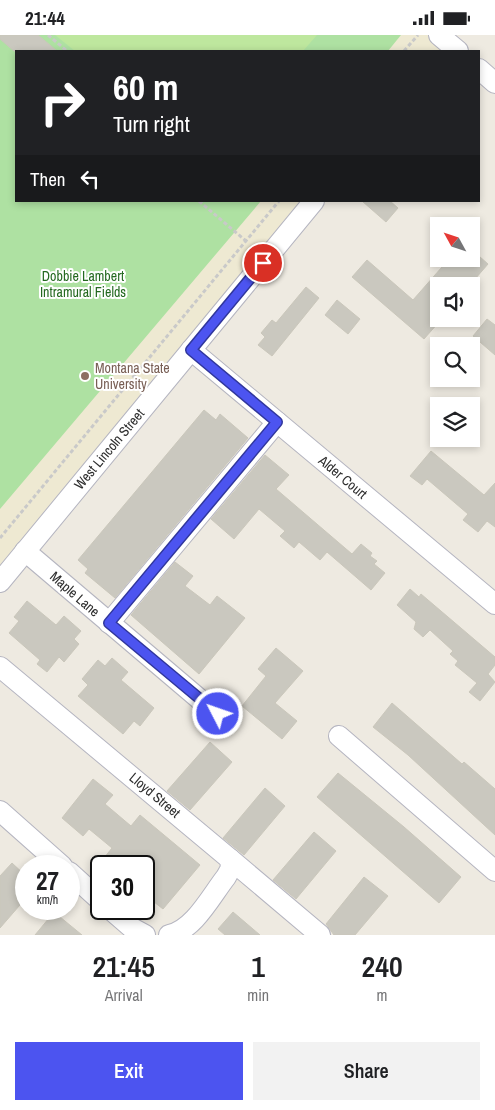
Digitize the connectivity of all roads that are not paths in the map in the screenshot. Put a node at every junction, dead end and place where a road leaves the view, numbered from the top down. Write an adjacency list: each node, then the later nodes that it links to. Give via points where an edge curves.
1 (480, 70): 2 (street)
2 (495, 83)
3 (313, 202): 4 (street, West Lincoln Street)
4 (191, 350): 5 (street, Alder Court); 6 (street, West Lincoln Street)
5 (277, 422): 8 (street, Alder Court); 9 (street)
6 (25, 551): 7 (street, West Lincoln Street); 9 (street, Maple Lane)
7 (0, 582)
8 (495, 605)
9 (109, 623): 11 (street, Maple Lane)
10 (0, 667): 15 (street, Lloyd Street)
11 (218, 714)
12 (338, 736): 16 (street)
13 (0, 811): 14 (street)
14 (50, 855)
15 (230, 859): 21 (street, via 231,868 226,877 187,926); 22 (street, Lloyd Street)
16 (495, 871)
17 (80, 882): 18 (street)
18 (90, 891)
19 (123, 920): 20 (street)
20 (145, 935)
21 (169, 935)
22 (320, 935)

